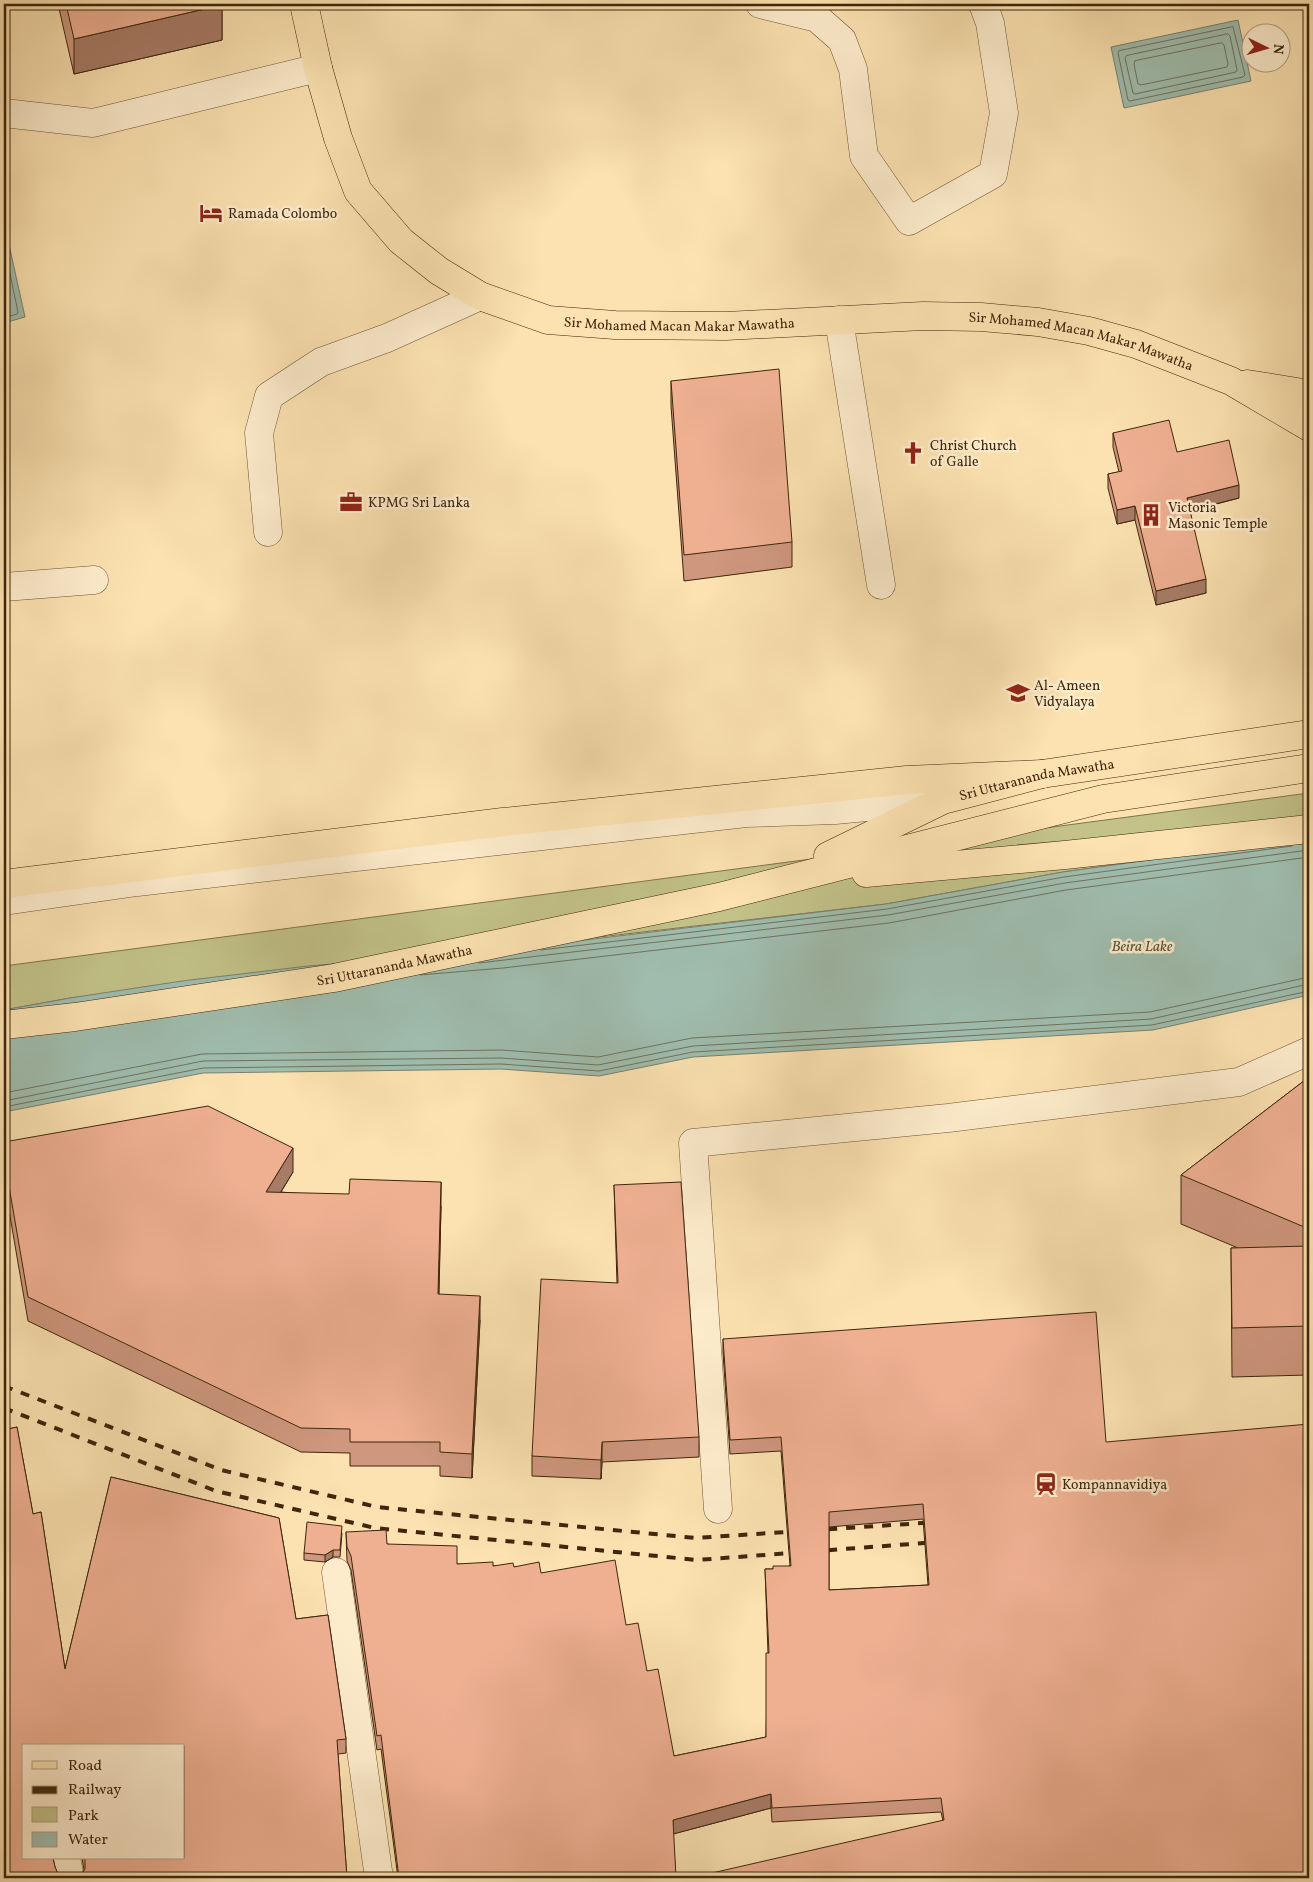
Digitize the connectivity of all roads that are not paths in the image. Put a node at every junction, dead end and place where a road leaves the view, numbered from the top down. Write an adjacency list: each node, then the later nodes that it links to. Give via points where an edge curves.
1 (304, 4): 4 (main road, Sir Mohamed Macan Makar Mawatha)
2 (760, 4): 3 (street, via 817,18 842,40 853,69 864,156 909,221 993,174 1004,112 990,22)
3 (983, 4)
4 (318, 68): 5 (street, via 93,123); 6 (main road, Sir Mohamed Macan Makar Mawatha, via 338,138 358,191 401,241 439,271)
5 (4, 113)
6 (480, 296): 7 (main road, Sir Mohamed Macan Makar Mawatha, via 548,320 615,326 726,326); 11 (street, via 387,338 320,362 269,396 259,433)
7 (839, 320): 8 (main road, Sir Mohamed Macan Makar Mawatha, via 923,316 1038,322 1136,344); 13 (street)
8 (1231, 381): 9 (main road, Sir Mohamed Macan Makar Mawatha); 10 (main road, Sir Mohamed Macan Makar Mawatha)
9 (1309, 394)
10 (1309, 427)
11 (268, 532)
12 (94, 580): 14 (street)
13 (881, 585)
14 (4, 587)
15 (1309, 734): 17 (main road, Sri Uttarananda Mawatha)
16 (1309, 768): 20 (main road, Sri Uttarananda Mawatha, via 1103,799)
17 (1042, 774): 18 (main road, Sri Uttarananda Mawatha); 21 (main road, via 907,780 522,820)
18 (943, 800): 20 (main road, Sri Uttarananda Mawatha); 22 (street, via 835,810 737,814 186,876)
19 (1309, 829): 20 (main road, via 1066,855)
20 (780, 880): 23 (main road, Sri Uttarananda Mawatha, via 718,897 334,978 75,1017)
21 (4, 884)
22 (4, 901)
23 (4, 1024)
24 (1309, 1051): 25 (street, via 1239,1082 948,1118 693,1143)
25 (718, 1509)
26 (336, 1572): 29 (street)
27 (66, 1860): 28 (street)
28 (70, 1878)
29 (379, 1878)

